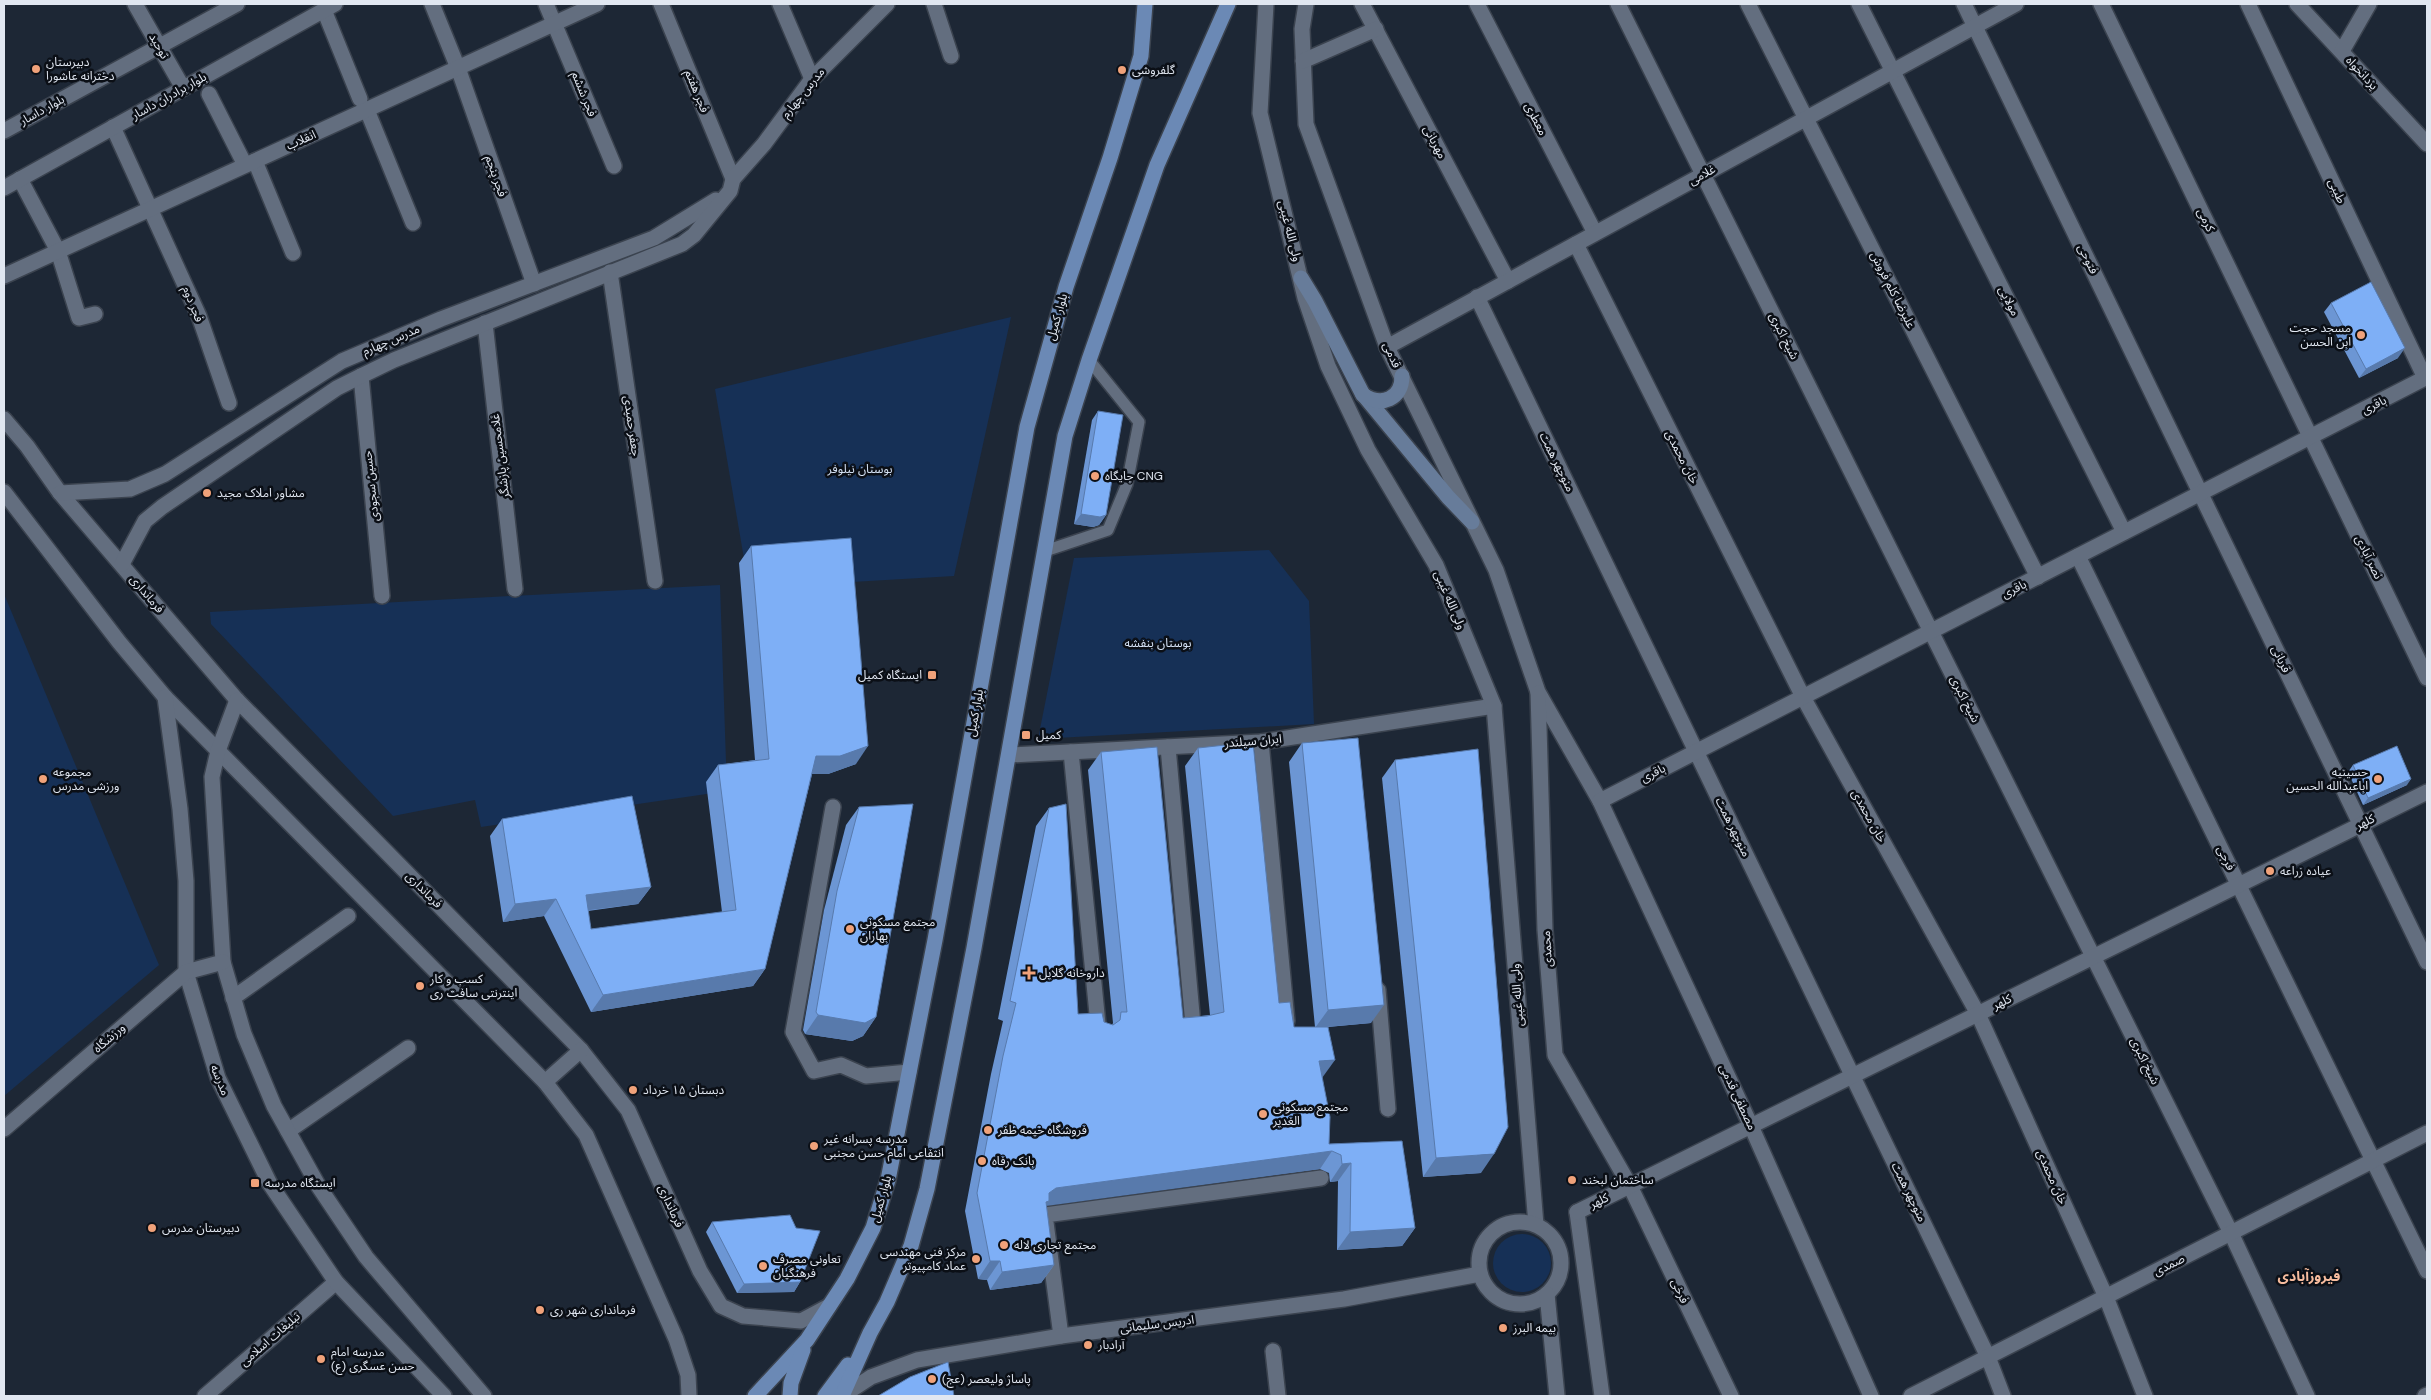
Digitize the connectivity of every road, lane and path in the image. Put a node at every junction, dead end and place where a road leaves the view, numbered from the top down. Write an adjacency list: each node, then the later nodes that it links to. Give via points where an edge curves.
1 (135, 4): 29 (street, توحید)
2 (237, 4): 29 (street)
3 (432, 4): 33 (street, فجر پنجم)
4 (546, 4): 26 (street, فجر ششم)
5 (597, 4): 26 (street, انقلاب)
6 (661, 4): 47 (street, فجر هفتم)
7 (780, 4): 35 (street)
8 (887, 4): 35 (street, مدرس چهارم)
9 (934, 4): 31 (street)
10 (1145, 4): 117 (main road, بلوار کمیل, via 1141,56 1066,287 1027,427)
11 (1228, 4): 64 (main road, via 1157,165)
12 (1266, 4): 57 (street, ولی الله غیبی, via 1260,114)
13 (1306, 4): 32 (street, قدمی, via 1302,29)
14 (1362, 4): 28 (street, مهربانی)
15 (1477, 4): 51 (street, معطری)
16 (1618, 4): 45 (street, شیخ اکبری)
17 (1748, 4): 39 (street, علیرضا کلم فروش)
18 (1859, 4): 34 (street, مولایی)
19 (1964, 4): 27 (street, فتوحی)
20 (2016, 4): 27 (street, غلامی)
21 (2101, 4): 71 (street, کرمی)
22 (2248, 4): 67 (street, طیبی)
23 (2296, 4): 30 (street, یزدانخواه)
24 (2369, 4): 30 (street)
25 (330, 7): 36 (street, بلوار برادران داسار); 38 (street)
26 (555, 22): 33 (street, انقلاب); 44 (street, فجر ششم)
27 (1976, 26): 34 (street, غلامی); 73 (street, فتوحی)
28 (1376, 29): 32 (street); 58 (street, مهربانی)
29 (159, 46): 36 (street, توحید); 41 (street, بلوار داسار)
30 (2342, 51): 42 (street, یزدانخواه)
31 (950, 56)
32 (1303, 61): 63 (street, قدمی, via 1306,124)
33 (458, 68): 38 (street, انقلاب); 59 (street, فجر پنجم)
34 (1894, 70): 39 (street, غلامی); 76 (street, مولایی)
35 (812, 79): 47 (street, مدرس چهارم)
36 (183, 88): 40 (street, بلوار برادران داسار)
37 (210, 94): 43 (street)
38 (363, 104): 43 (street, انقلاب); 50 (street)
39 (1806, 118): 45 (street, غلامی); 80 (street, علیرضا کلم فروش)
40 (113, 127): 46 (street, بلوار برادران داسار); 49 (street, فجر دوم)
41 (4, 131)
42 (2427, 144)
43 (250, 163): 49 (street, انقلاب); 54 (street)
44 (614, 166)
45 (1703, 174): 51 (street, غلامی); 84 (street, شیخ اکبری)
46 (20, 179): 48 (street, بلوار برادران داسار); 53 (street)
47 (732, 185): 55 (street, مدرس چهارم, via 694,235 682,244); 59 (street, مدرس چهارم, via 690,218 654,238)
48 (4, 188)
49 (151, 208): 53 (street, انقلاب); 69 (street, فجر دوم, via 198,316)
50 (413, 223)
51 (1595, 233): 52 (street, غلامی)
52 (1576, 244): 58 (street, غلامی); 88 (street, خان محمدی)
53 (58, 251): 56 (street, انقلاب); 61 (street, via 80,318)
54 (293, 253)
55 (610, 272): 62 (street, مدرس چهارم); 81 (street, جعفر حمیدی)
56 (4, 276)
57 (1301, 278): 68 (main road); 90 (street, ولی الله غیبی, via 1328,366 1368,450 1436,565)
58 (1508, 281): 60 (street, غلامی)
59 (534, 284): 72 (street, مدرس چهارم, via 342,361 145,484 130,489)
60 (1477, 297): 63 (street, غلامی); 96 (street, منوچهر همت)
61 (95, 314)
62 (484, 323): 65 (street, مدرس چهارم); 82 (street, غلامحسین پازشگر)
63 (1387, 346): 66 (street, قدمی)
64 (1089, 360): 77 (main road, via 1066,436); 77 (lane, via 1139,422 1127,484 1108,530)
65 (360, 376): 79 (street, مدرس چهارم, via 337,388 162,507 146,521); 83 (street, حسین سجودی)
66 (1402, 376): 68 (main road, via 1399,391 1389,400 1376,401); 75 (street, قدمی)
67 (2426, 378): 71 (street, باقری)
68 (1362, 394): 75 (main road)
69 (228, 403)
70 (4, 419): 72 (street, فرمانداری)
71 (2311, 437): 73 (street, باقری); 85 (street, نصر آبادی)
72 (60, 493): 79 (street, فرمانداری)
73 (2201, 493): 76 (street, باقری); 102 (street, قربانی)
74 (5, 494): 87 (street)
75 (1472, 522): 86 (street, قدمی, via 1496,570)
76 (2124, 532): 78 (street, باقری)
77 (1045, 551): 98 (main road)
78 (2078, 556): 80 (street, باقری); 103 (street, فرجی)
79 (122, 564): 89 (street, فرمانداری)
80 (2038, 577): 84 (street, باقری)
81 (655, 581)
82 (515, 590)
83 (382, 596)
84 (1931, 631): 88 (street, باقری); 105 (street, شیخ اکبری)
85 (2427, 678)
86 (1538, 692): 100 (street, مصطفی قدمی); 127 (street, محمدی, via 1545,930 1555,1055)
87 (165, 697): 95 (street); 108 (street, مدرسه, via 182,827 186,881)
88 (1803, 697): 96 (street, باقری); 111 (street, خان محمدی)
89 (237, 700): 95 (street); 116 (street, فرمانداری)
90 (1494, 706): 91 (street, ایران سیلندر); 128 (street, ولی الله غیبی)
91 (1355, 727): 92 (street, ایران سیلندر); 94 (street)
92 (1262, 742): 93 (street, ایران سیلندر); 112 (street)
93 (1168, 747): 97 (street, ایران سیلندر); 113 (street)
94 (1357, 747)
95 (218, 751): 106 (street, via 212,777); 119 (street)
96 (1696, 751): 100 (street, باقری); 118 (street, منوچهر همت)
97 (1071, 752): 98 (street, ایران سیلندر); 114 (street)
98 (1009, 756): 136 (main road, via 927,1189 911,1246)
99 (2427, 792): 102 (street, کلهر)
100 (1600, 801): 121 (street, مصطفی قدمی)
101 (833, 806): 117 (street, via 793,1032 814,1071 841,1065 866,1076)
102 (2361, 824): 103 (street, کلهر); 107 (street, قربانی)
103 (2239, 885): 105 (street, کلهر); 125 (street, فرجی)
104 (348, 916): 110 (street)
105 (2093, 957): 111 (street, کلهر); 129 (street, شیخ اکبری)
106 (223, 962): 108 (street, ورزشگاه); 110 (street)
107 (2427, 962)
108 (186, 972): 122 (street, ورزشگاه); 132 (street, مدرسه, via 218,1078 270,1184)
109 (1376, 972): 120 (street)
110 (233, 998): 123 (street, via 274,1106)
111 (1978, 1014): 118 (street, کلهر); 134 (street, خان محمدی)
112 (1288, 1021)
113 (1192, 1025)
114 (1099, 1034)
115 (408, 1048): 123 (street)
116 (582, 1050): 119 (street); 135 (street, فرمانداری, via 628,1110 700,1271 721,1306 742,1316 801,1322)
117 (909, 1072): 135 (main road, بلوار کمیل, via 888,1180 873,1228)
118 (1853, 1076): 121 (street, کلهر); 140 (street, منوچهر همت)
119 (545, 1082): 144 (street, via 586,1135 676,1339 688,1375)
120 (1388, 1109)
121 (1751, 1126): 127 (street, کلهر); 153 (street, مصطفی قدمی)
122 (4, 1129)
123 (288, 1131): 143 (street, via 319,1187 366,1257)
124 (2427, 1133): 125 (street, صمدی)
125 (2373, 1161): 129 (street, صمدی); 130 (street, فرجی)
126 (1320, 1178): 137 (street, via 1045,1215)
127 (1630, 1186): 151 (street, کلهر, via 1577,1212); 152 (street, فرخی)
128 (1536, 1225): 131 (street, via 1510,1223 1488,1236 1478,1261); 133 (street, via 1556,1243 1561,1256 1561,1270)
129 (2231, 1233): 134 (street, صمدی); 157 (street, شیخ اکبری)
130 (2427, 1271)
131 (1480, 1274): 133 (street, via 1495,1297 1508,1303 1536,1302); 137 (street, ادریس سلیمانی, via 1344,1299)
132 (336, 1282): 141 (street, تبلیغات اسلامی); 142 (street, مدرسه)
133 (1547, 1294): 150 (street)
134 (2106, 1297): 140 (street, صمدی); 156 (street, خان محمدی)
135 (829, 1306): 138 (main road, بلوار کمیل)
136 (870, 1333): 147 (main road); 148 (main road)
137 (1061, 1336): 148 (street, ادریس سلیمانی, via 917,1360 871,1377)
138 (807, 1340): 145 (main road, بلوار کمیل); 146 (main road, via 791,1383)
139 (1273, 1351): 149 (street)
140 (1988, 1357): 154 (street, صمدی); 155 (street, منوچهر همت)
141 (205, 1396)
142 (444, 1396)
143 (484, 1396)
144 (689, 1396)
145 (755, 1396)
146 (790, 1396)
147 (825, 1396)
148 (842, 1396)
149 (1278, 1396)
150 (1558, 1396)
151 (1602, 1396)
152 (1730, 1396)
153 (1871, 1396)
154 (1911, 1396)
155 (2003, 1396)
156 (2145, 1396)
157 (2307, 1396)

